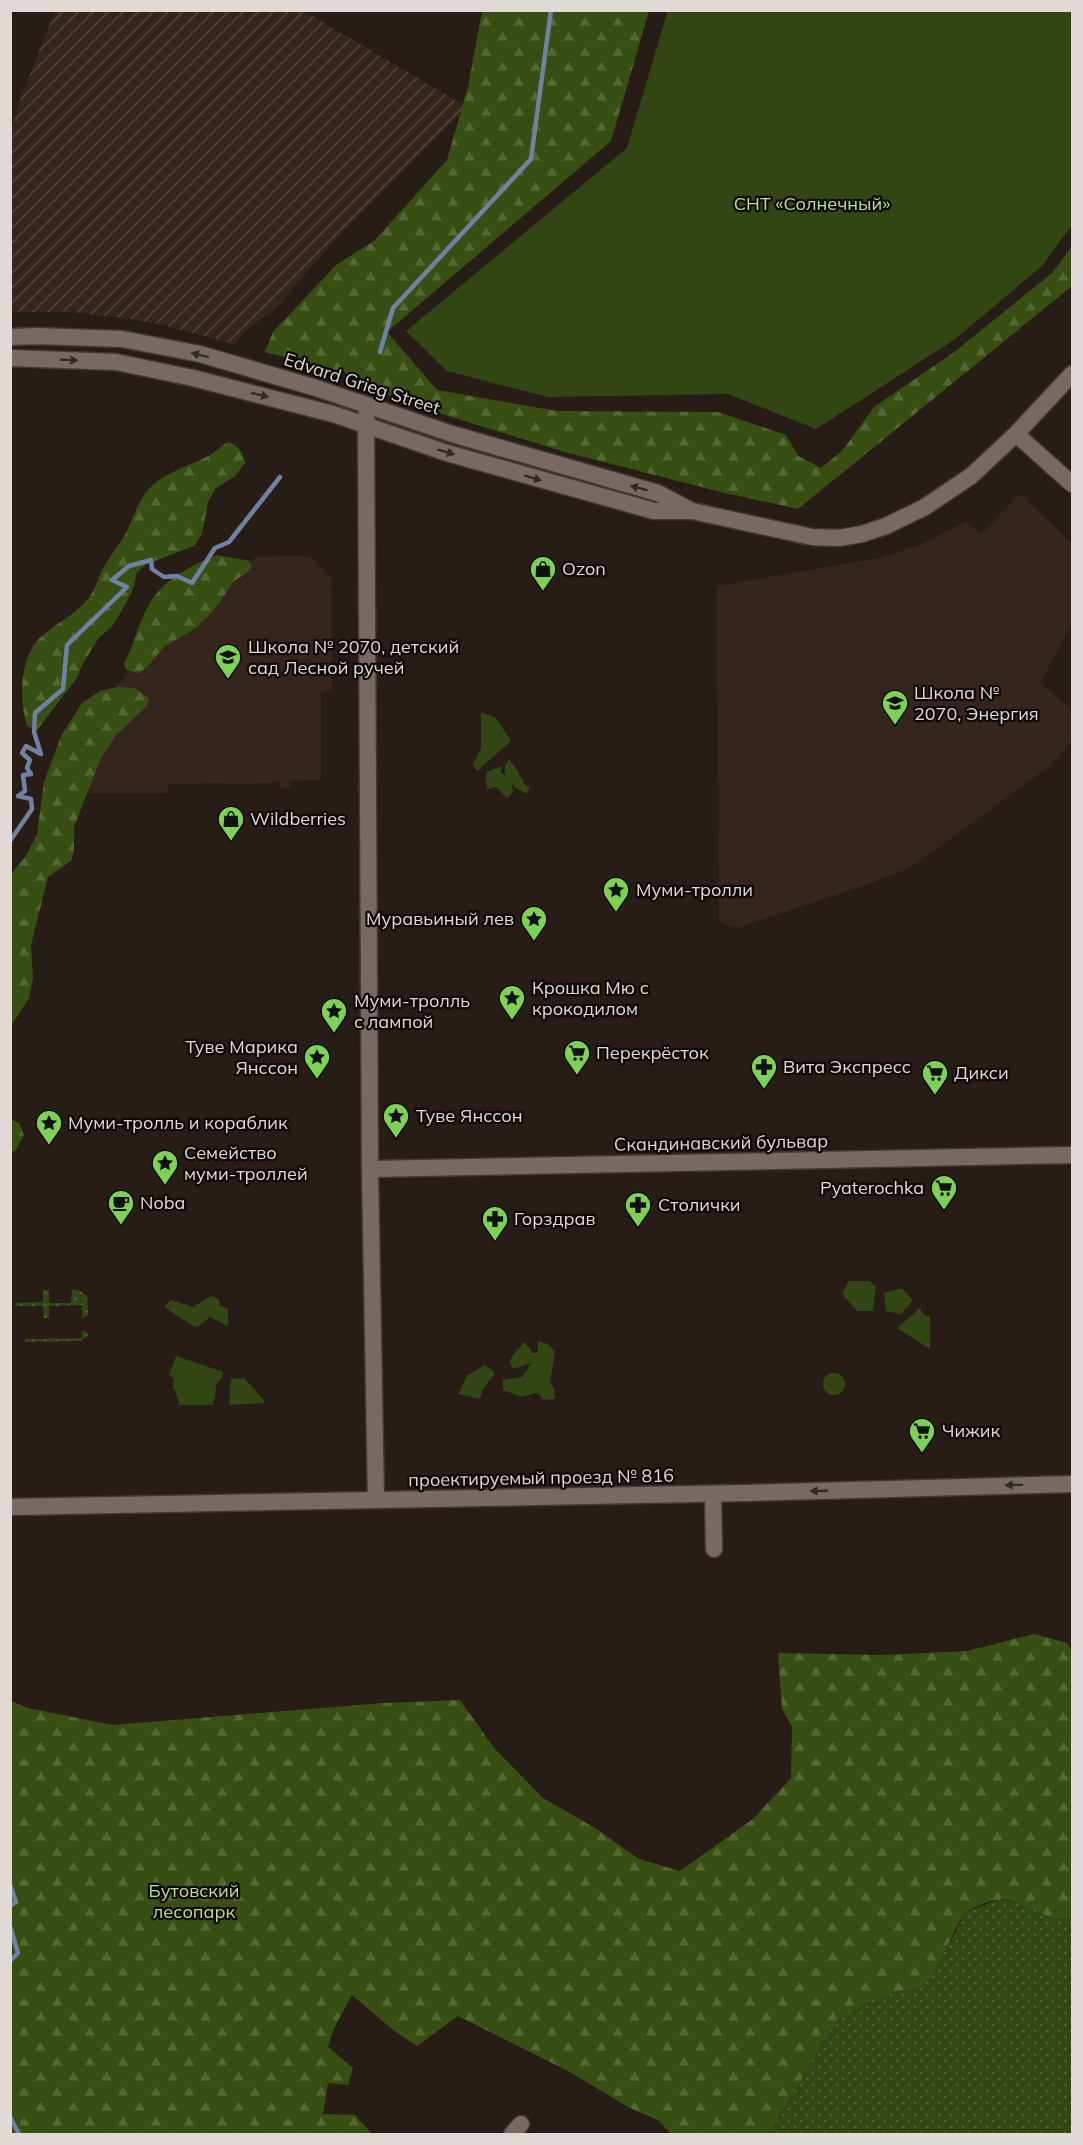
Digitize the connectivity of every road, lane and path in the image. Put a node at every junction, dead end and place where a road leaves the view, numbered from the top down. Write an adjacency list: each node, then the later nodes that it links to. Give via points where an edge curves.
1 (10, 337): 4 (street, Edvard Grieg Street, one-way to 1, via 200,354 122,339)
2 (10, 358): 5 (street, Edvard Grieg Street, one-way to 5, via 116,362 212,383)
3 (1072, 374): 6 (street, Edvard Grieg Street)
4 (368, 405): 5 (street); 8 (street, Edvard Grieg Street, one-way to 4, via 658,493 452,435)
5 (366, 425): 8 (street, Edvard Grieg Street, one-way to 8, via 447,453 654,511); 10 (street)
6 (1016, 434): 7 (street); 8 (street, Edvard Grieg Street, via 971,476 925,507 862,534 812,537)
7 (1072, 484)
8 (692, 512)
9 (1072, 1155): 10 (street, Скандинавский бульвар)
10 (370, 1169): 13 (street)
11 (1072, 1484): 12 (street, проектируемый проезд № 816, one-way to 12)
12 (713, 1494): 13 (street, проектируемый проезд № 816); 15 (street)
13 (376, 1500): 14 (street, проектируемый проезд № 816)
14 (10, 1507)
15 (714, 1549)

